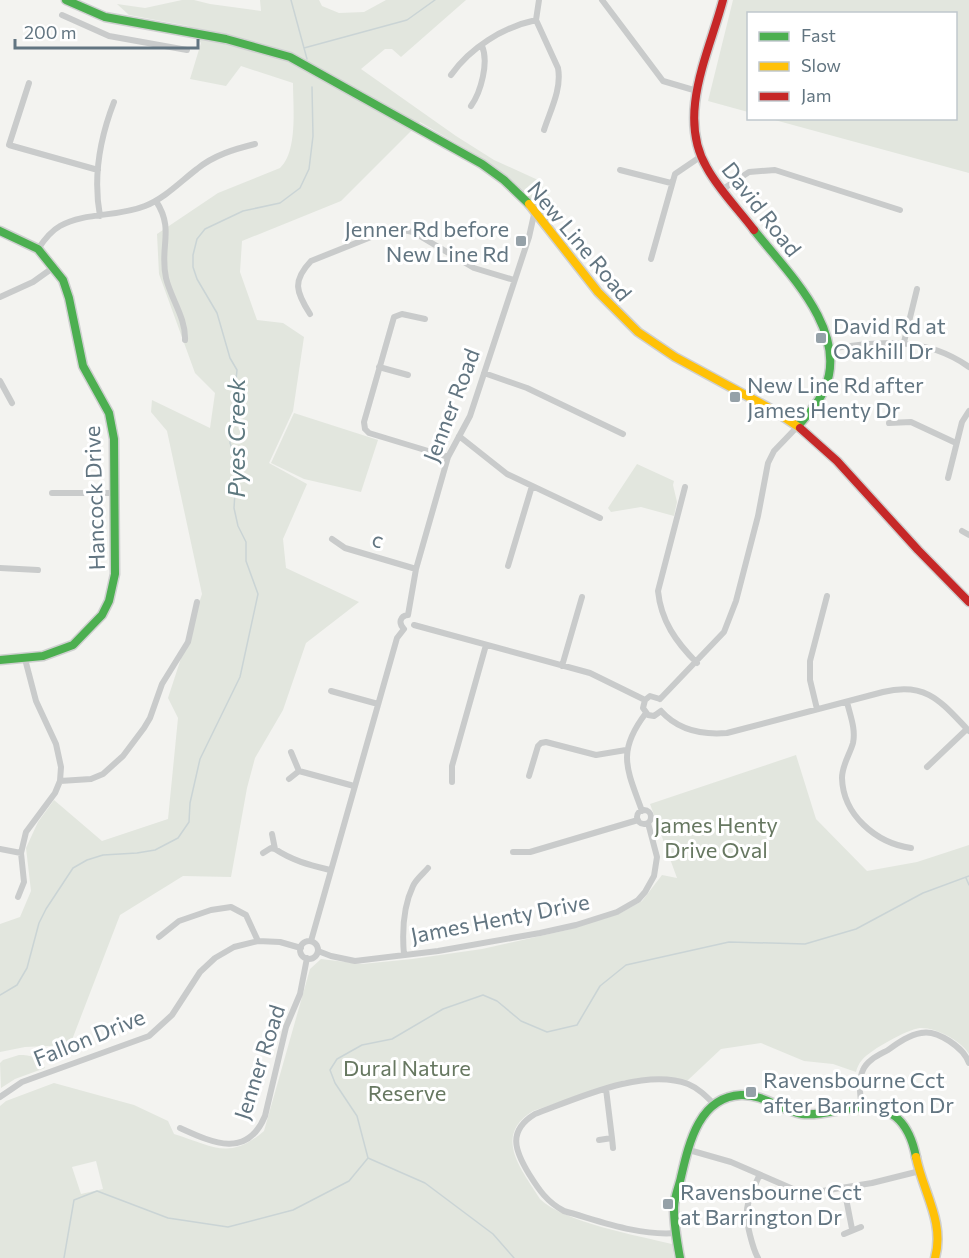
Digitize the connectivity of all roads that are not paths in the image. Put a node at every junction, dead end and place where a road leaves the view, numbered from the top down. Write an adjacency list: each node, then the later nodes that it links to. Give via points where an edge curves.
1 (66, 0): 22 (street, New Line Road, via 105,17 226,39 290,57 482,164)
2 (538, 0): 6 (street)
3 (602, 0): 11 (street, via 663,81)
4 (723, 0): 11 (street, David Road)
5 (62, 15): 8 (street, via 109,36)
6 (536, 20): 7 (street, via 508,29); 14 (street, via 560,76)
7 (482, 46): 9 (street); 13 (street, via 484,67)
8 (187, 50)
9 (450, 75)
10 (29, 83): 17 (street, via 9,145)
11 (697, 91): 16 (street, David Road, via 693,121)
12 (114, 102): 17 (street)
13 (471, 106)
14 (544, 130)
15 (255, 144): 21 (street, via 211,159)
16 (700, 157): 19 (street, via 675,174); 20 (street, David Road)
17 (98, 170): 24 (street)
18 (620, 171): 19 (street)
19 (671, 183): 27 (street)
20 (723, 189): 23 (street, via 748,172 775,170); 36 (street, David Road, via 812,304)
21 (156, 201): 24 (street, via 129,212); 34 (street, via 167,225 165,275 185,329)
22 (535, 210): 29 (street, Jenner Road); 45 (street, New Line Road, via 616,313 638,332)
23 (900, 210)
24 (100, 216): 26 (street, via 60,226)
25 (0, 231): 26 (street, Hancock Drive)
26 (38, 249): 28 (street, Hancock Drive)
27 (651, 259)
28 (54, 267): 31 (street); 54 (street, Hancock Drive, via 69,298 83,366 109,413 114,439)
29 (514, 280): 32 (street, via 474,268 407,230 391,229 311,261 298,279 298,293); 39 (street, Jenner Road)
30 (917, 289): 35 (street)
31 (0, 297)
32 (310, 314)
33 (425, 319): 37 (street, via 402,314 394,317)
34 (184, 340)
35 (904, 342): 36 (street); 38 (street, via 941,351)
36 (829, 349): 45 (street, David Road, via 826,387)
37 (379, 367): 40 (street); 49 (street, via 365,429)
38 (969, 367)
39 (484, 373): 46 (street, via 527,388); 47 (street, Jenner Road)
40 (408, 375)
41 (0, 381): 42 (street)
42 (12, 403)
43 (969, 411): 48 (street)
44 (890, 423): 48 (street, via 911,422)
45 (798, 426): 66 (street, New Line Road, via 837,461); 73 (street, via 768,463 758,516 728,624)
46 (623, 434)
47 (459, 436): 49 (street, Jenner Road); 51 (street, via 507,474)
48 (956, 443): 50 (street)
49 (448, 457): 61 (street, Jenner Road)
50 (948, 478)
51 (532, 486): 55 (street); 59 (street)
52 (685, 488): 73 (street, via 658,591 668,628)
53 (52, 493): 54 (street)
54 (115, 493): 71 (street, Hancock Drive, via 116,574 102,615 72,645)
55 (600, 518)
56 (962, 531): 57 (street)
57 (969, 535)
58 (332, 539): 61 (street, c, via 345,548)
59 (508, 566)
60 (0, 568): 62 (street)
61 (416, 569): 67 (street, Jenner Road)
62 (38, 570)
63 (826, 596): 80 (street, via 810,661)
64 (582, 597): 74 (street)
65 (197, 602): 90 (street, via 188,642 134,742 103,774 91,779)
66 (969, 602)
67 (408, 615): 68 (street); 69 (street, via 400,620)
68 (414, 625): 69 (street); 70 (street)
69 (404, 628): 79 (street, via 397,638)
70 (486, 645): 74 (street); 91 (street, via 452,766)
71 (25, 659): 72 (street, Hancock Drive); 90 (street, via 36,701 60,755)
72 (0, 660)
73 (696, 663): 76 (street)
74 (562, 666): 77 (street, via 590,673)
75 (330, 691): 79 (street)
76 (660, 699): 77 (street, via 654,696); 81 (street)
77 (645, 700): 82 (street)
78 (847, 702): 80 (street); 83 (street, via 893,689 918,690 941,701); 97 (street, via 854,735 842,777 846,799 863,826 896,846)
79 (378, 704): 92 (street)
80 (817, 709): 81 (street, via 727,734 710,735 678,724)
81 (661, 711): 82 (street, via 654,716)
82 (646, 713): 84 (street)
83 (968, 730): 86 (street)
84 (626, 750): 88 (street, via 596,755 541,743); 93 (street, via 630,778)
85 (291, 753): 87 (street)
86 (927, 767)
87 (299, 771): 89 (street); 92 (street)
88 (529, 776)
89 (289, 779)
90 (60, 781): 101 (street, via 49,802 31,822)
91 (452, 782)
92 (354, 786): 104 (street)
93 (642, 811): 94 (street); 95 (street, via 650,815)
94 (638, 820): 95 (street); 100 (street, via 530,852)
95 (648, 823): 111 (street, James Henty Drive, via 656,867 645,892 628,907 540,933)
96 (272, 834): 99 (street)
97 (910, 848)
98 (0, 849): 101 (street)
99 (275, 849): 102 (street); 104 (street, via 295,861)
100 (513, 852)
101 (21, 853): 105 (street, via 24,882)
102 (263, 853)
103 (428, 868): 111 (street, via 414,885 410,898 402,928)
104 (330, 870): 108 (street)
105 (18, 897)
106 (159, 937): 107 (street, via 179,921 231,907 246,915)
107 (258, 941): 109 (street, Fallon Drive); 115 (street, Fallon Drive, via 234,947 215,958 200,972 172,1015 149,1036 22,1082)
108 (311, 941): 109 (street); 110 (street)
109 (301, 948): 112 (street)
110 (318, 951): 111 (street, James Henty Drive, via 355,961); 112 (street, via 313,958)
111 (404, 955)
112 (307, 958): 118 (street, Jenner Road, via 260,1128 246,1141 231,1144)
113 (969, 1063): 117 (street, via 958,1046 938,1036 928,1032 909,1037 863,1068)
114 (606, 1089): 116 (street, via 629,1082 677,1081 699,1090); 119 (street); 128 (street, via 529,1117 518,1131 518,1155 542,1194 564,1211 646,1233)
115 (0, 1097)
116 (714, 1104): 117 (street, via 741,1094 806,1114); 122 (street, via 699,1120)
117 (862, 1107): 123 (street, via 880,1108 898,1118 913,1139)
118 (180, 1128)
119 (612, 1138): 120 (street); 121 (street)
120 (599, 1140)
121 (613, 1148)
122 (689, 1150): 124 (street, via 714,1156); 128 (street, via 674,1206)
123 (920, 1171): 125 (street); 132 (street, via 938,1227)
124 (759, 1176): 125 (street, via 800,1192); 131 (street, via 746,1214)
125 (844, 1188): 127 (street)
126 (861, 1227): 127 (street)
127 (852, 1229): 129 (street)
128 (676, 1233): 130 (street)
129 (844, 1234)
130 (680, 1258)
131 (758, 1258)
132 (935, 1258)

